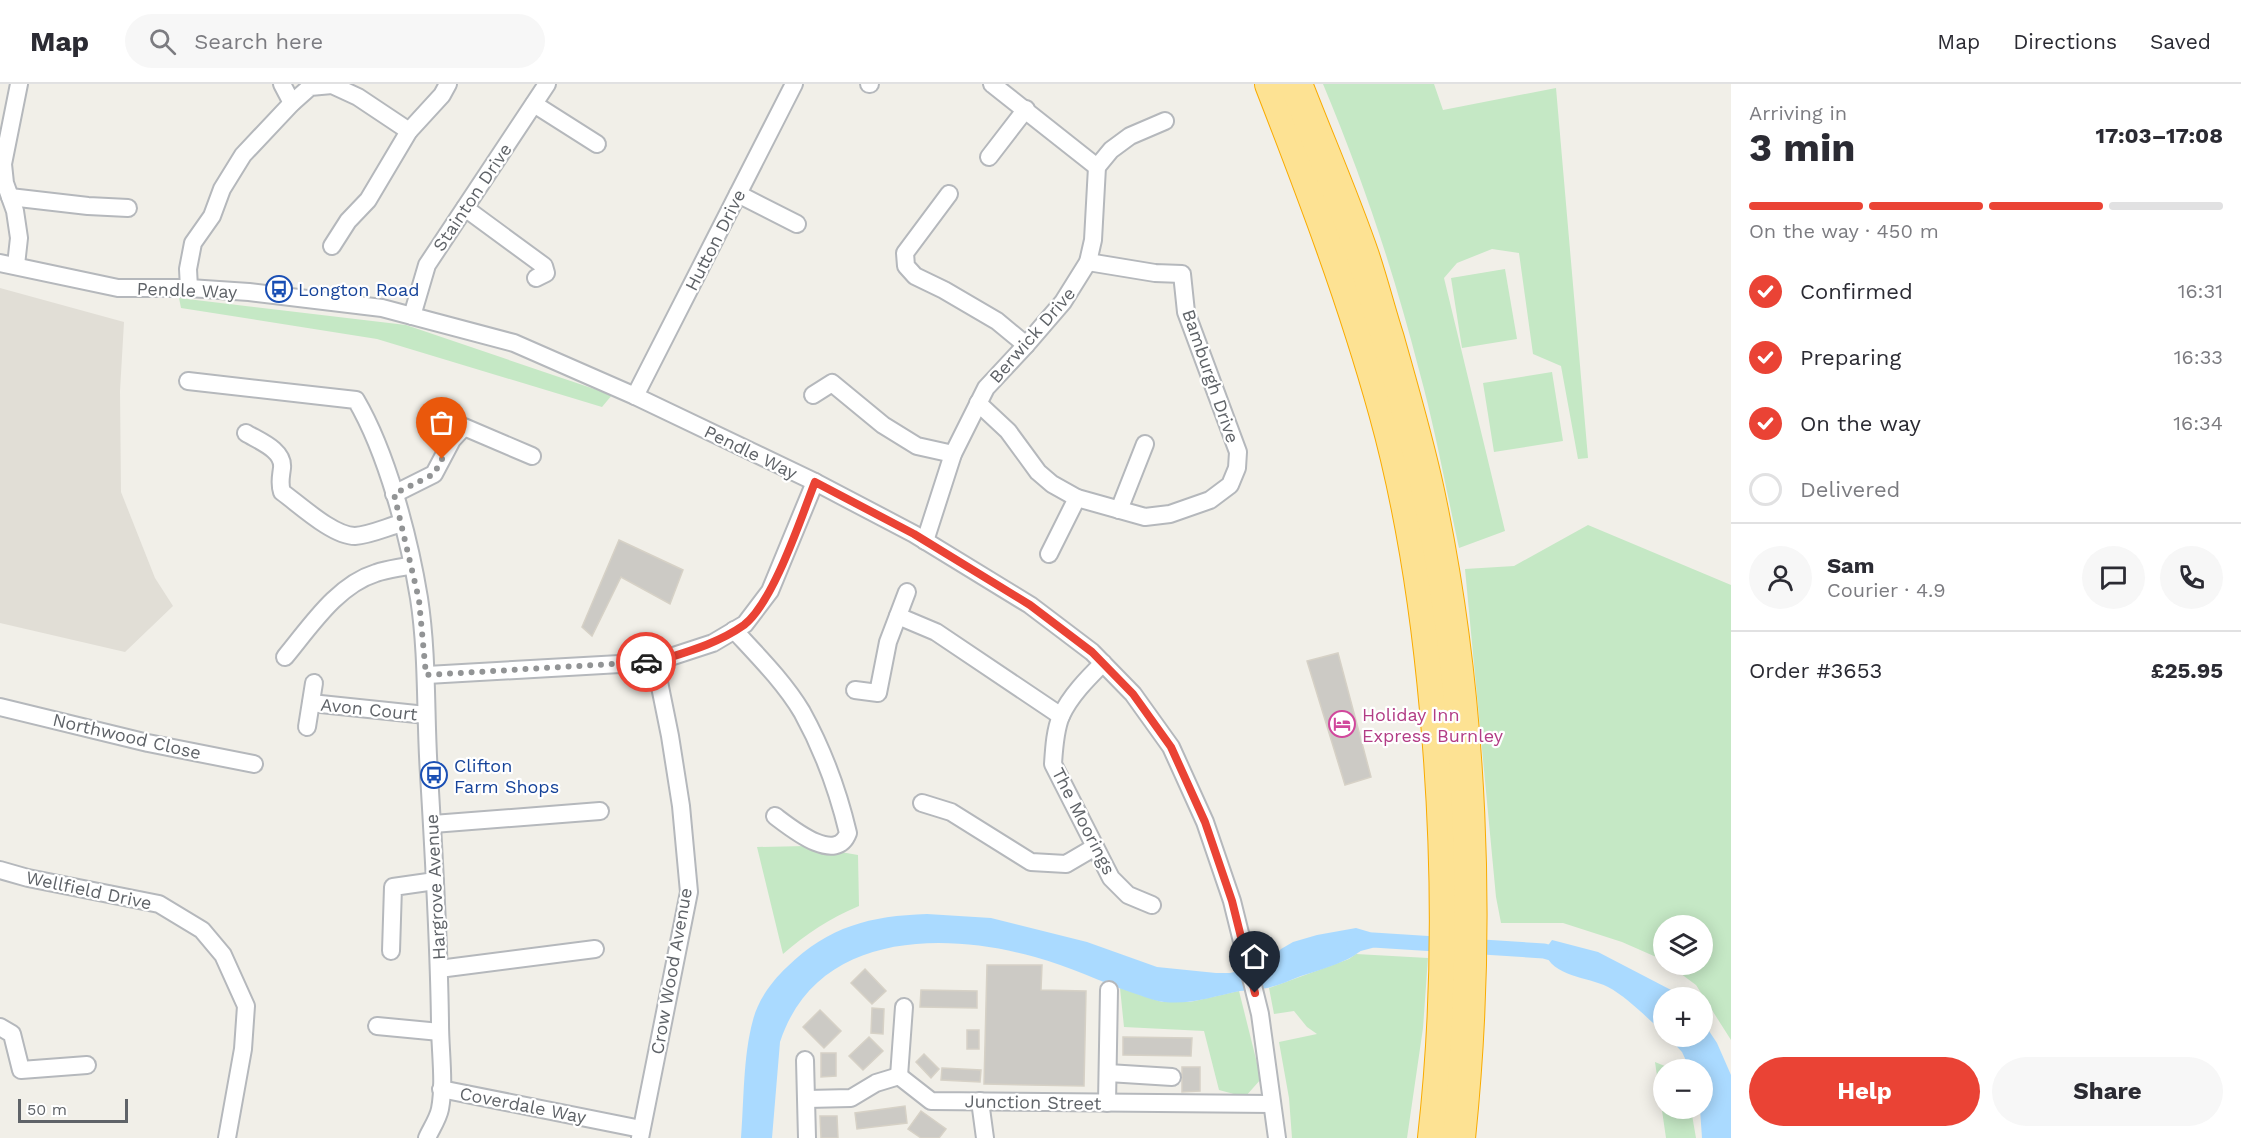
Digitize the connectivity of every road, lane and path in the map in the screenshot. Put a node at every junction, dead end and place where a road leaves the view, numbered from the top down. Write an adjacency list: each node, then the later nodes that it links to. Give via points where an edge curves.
1 (19, 84): 19 (street, via 3,164)
2 (282, 84): 9 (street)
3 (448, 84): 13 (street)
4 (547, 84): 10 (street, Stainton Drive)
5 (794, 84): 17 (street, Hutton Drive)
6 (992, 84): 11 (street)
7 (1271, 84): 93 (highway, via 1340,265 1385,413 1418,559 1441,764 1446,893 1444,1017)
8 (1296, 84): 94 (highway, via 1363,256 1407,404 1440,553 1465,766 1471,898 1468,1020)
9 (292, 103): 13 (street, via 310,87 332,85 358,97); 27 (street, via 243,155 222,189 212,216 193,243)
10 (534, 104): 14 (street); 21 (street, Stainton Drive)
11 (1026, 109): 15 (street); 16 (street)
12 (1165, 121): 16 (street, via 1130,136)
13 (409, 131): 23 (street, via 373,192)
14 (597, 144)
15 (989, 157)
16 (1097, 167): 24 (street, Berwick Drive)
17 (738, 194): 22 (street); 32 (street, Hutton Drive)
18 (949, 195): 29 (street, via 905,253 906,266 915,276 996,321)
19 (10, 197): 20 (street); 25 (street, via 19,238)
20 (128, 208)
21 (465, 208): 26 (street, via 544,266 546,273); 28 (street, Stainton Drive, via 427,265)
22 (797, 224)
23 (332, 246)
24 (1088, 262): 29 (street, Berwick Drive, via 1063,302); 41 (street, Bamburgh Drive, via 1182,274 1186,312 1238,452 1230,485 1210,500 1170,514 1145,517)
25 (8, 264): 27 (street, Pendle Way, via 118,288)
26 (536, 278)
27 (189, 288): 28 (street, Pendle Way, via 330,301)
28 (412, 316): 32 (street, Pendle Way, via 514,344)
29 (1026, 345): 33 (street, Berwick Drive, via 986,388)
30 (188, 381): 39 (street, Hargrove Avenue, via 356,400)
31 (813, 395): 36 (street, via 832,383 917,446)
32 (636, 396): 38 (street, Pendle Way)
33 (978, 403): 36 (street, Berwick Drive); 40 (street, Bamburgh Drive, via 1008,431 1038,472)
34 (246, 434): 42 (street, via 281,457 282,492 327,525 355,536)
35 (1145, 444): 41 (street)
36 (953, 454): 43 (street, Berwick Drive)
37 (532, 456): 39 (street, via 464,427 452,440 434,474)
38 (815, 482): 43 (street, Pendle Way); 48 (street, via 770,591 746,624)
39 (394, 494): 42 (street, Hargrove Avenue)
40 (1077, 498): 41 (street, Bamburgh Drive); 44 (street)
41 (1119, 510)
42 (402, 523): 45 (street, Hargrove Avenue)
43 (925, 541): 51 (street, Pendle Way, via 1030,605)
44 (1049, 554)
45 (412, 565): 49 (street, via 374,573 347,589); 52 (street, Hargrove Avenue)
46 (907, 592): 47 (street)
47 (898, 616): 54 (street, via 883,660 878,701); 58 (street, via 936,632)
48 (734, 630): 50 (street, via 713,643); 63 (street, via 772,670 802,712 837,789 848,833 840,844 821,844)
49 (285, 657)
50 (655, 662): 52 (street); 87 (street, Crow Wood Avenue, via 681,806 689,892)
51 (1103, 663): 58 (street, The Moorings, via 1083,683); 86 (street, Pendle Way, via 1133,694 1171,747 1205,822 1232,901 1260,1014)
52 (426, 675): 57 (street, Hargrove Avenue)
53 (314, 683): 55 (street, Avon Court)
54 (855, 690)
55 (311, 703): 57 (street, Avon Court); 59 (street, Avon Court)
56 (0, 707): 60 (street, Northwood Close)
57 (426, 715): 64 (street, Hargrove Avenue)
58 (1061, 716): 65 (street, The Moorings, via 1053,764)
59 (307, 727)
60 (254, 765)
61 (922, 803): 65 (street, via 951,812 1031,862 1066,864)
62 (600, 811): 64 (street)
63 (775, 816)
64 (433, 824): 67 (street, Hargrove Avenue)
65 (1095, 847): 68 (street, The Moorings, via 1111,878 1128,895)
66 (0, 870): 88 (street, Wellfield Drive, via 159,904 202,930 223,955 246,1005 243,1049)
67 (435, 881): 70 (street, via 393,887); 71 (street, Hargrove Avenue)
68 (1152, 905)
69 (595, 949): 71 (street)
70 (391, 951)
71 (439, 969): 76 (street, Hargrove Avenue)
72 (1109, 990): 79 (street)
73 (904, 1007): 80 (street)
74 (377, 1026): 76 (street)
75 (0, 1027): 78 (street, via 12,1034 21,1070)
76 (440, 1032): 82 (street, Hargrove Avenue)
77 (805, 1060): 83 (street)
78 (87, 1065)
79 (1108, 1073): 81 (street); 85 (street)
80 (899, 1076): 83 (street, via 876,1083 851,1098); 84 (street, Junction Street, via 931,1101)
81 (1172, 1077)
82 (441, 1089): 87 (street, Coverdale Way); 89 (street, Hargrove Avenue, via 440,1110)
83 (807, 1099): 90 (street)
84 (980, 1101): 85 (street, Junction Street); 91 (street)
85 (1107, 1103): 86 (street, Junction Street)
86 (1272, 1104): 92 (street, Pendle Way)
87 (640, 1133)
88 (227, 1138)
89 (427, 1138)
90 (807, 1138)
91 (985, 1138)
92 (1276, 1138)
93 (1434, 1138)
94 (1459, 1138)

